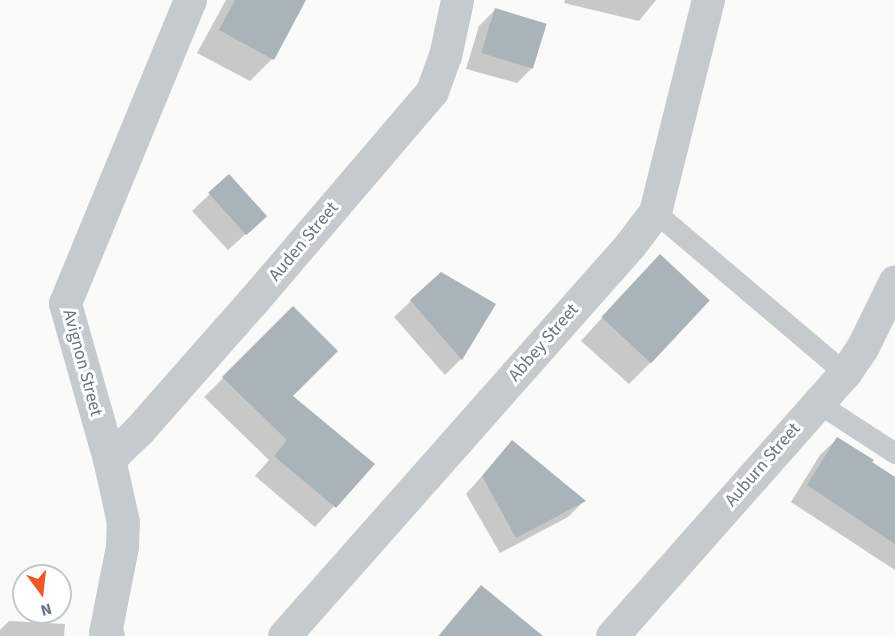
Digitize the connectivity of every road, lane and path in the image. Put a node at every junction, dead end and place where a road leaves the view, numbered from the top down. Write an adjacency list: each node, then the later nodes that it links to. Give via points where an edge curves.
1 (190, 0): 9 (street, Avignon Street, via 65,303)
2 (457, 0): 9 (street, Auden Street, via 446,56 432,91 252,302)
3 (708, 0): 4 (street, Abbey Street)
4 (655, 212): 6 (lane); 11 (street, Abbey Street)
5 (895, 281): 6 (street, Auburn Street, via 863,346)
6 (844, 373): 7 (street, Auburn Street)
7 (818, 402): 8 (lane); 12 (street, Auburn Street)
8 (895, 453)
9 (109, 459): 10 (street, Avignon Street, via 123,522 123,546 105,633)
10 (108, 636)
11 (284, 636)
12 (612, 636)

